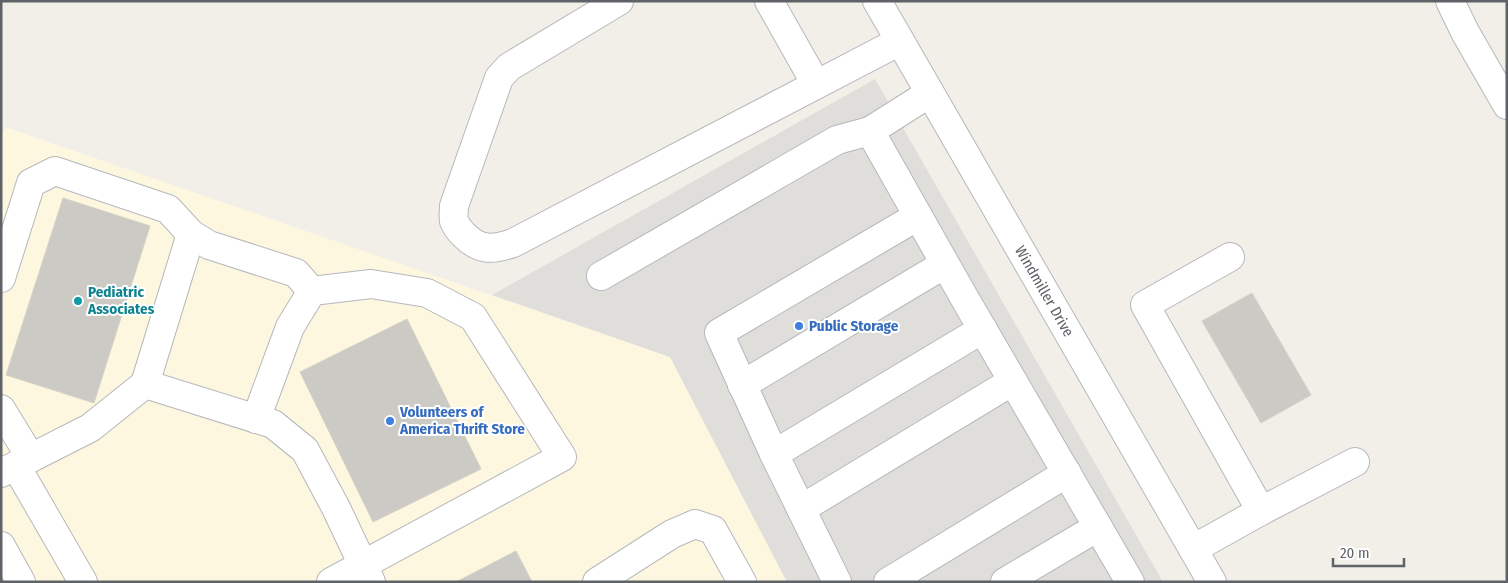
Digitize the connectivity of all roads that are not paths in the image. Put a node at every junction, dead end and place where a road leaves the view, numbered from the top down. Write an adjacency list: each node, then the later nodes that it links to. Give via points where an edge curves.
1 (619, 1): 6 (street, via 510,67 499,78 454,206 454,222 471,243 499,248 513,243)
2 (769, 1): 6 (street)
3 (877, 1): 5 (street, Windmiller Drive)
4 (1450, 1): 8 (street)
5 (900, 41): 6 (street); 7 (street, Windmiller Drive)
6 (816, 84)
7 (930, 93): 9 (street); 31 (street, Windmiller Drive)
8 (1507, 105)
9 (870, 131): 10 (street); 14 (street, via 836,140)
10 (918, 216): 13 (street); 20 (street, via 719,333)
11 (191, 234): 15 (street, via 168,209 55,171 31,183); 16 (street, via 209,245 296,273); 19 (street)
12 (1230, 257): 28 (street, via 1145,305)
13 (945, 264): 17 (street); 20 (street)
14 (601, 276)
15 (1, 278)
16 (312, 291): 22 (street, via 290,327); 32 (street, via 371,284 427,293 473,317 562,457)
17 (983, 329): 18 (street); 23 (street)
18 (1013, 381): 26 (street); 27 (street)
19 (145, 384): 22 (street); 25 (street, via 90,428)
20 (742, 385): 23 (street)
21 (1, 410): 25 (street)
22 (256, 419): 32 (street, via 273,424 305,450)
23 (774, 454): 27 (street)
24 (1355, 462): 28 (street)
25 (16, 466): 34 (street)
26 (1067, 473): 29 (street); 39 (street)
27 (801, 509): 38 (street)
28 (1261, 511): 31 (street)
29 (1098, 527): 40 (street); 41 (street)
30 (1, 546): 33 (street)
31 (1193, 550): 42 (street, Windmiller Drive)
32 (367, 574): 35 (street)
33 (21, 582)
34 (83, 582)
35 (331, 582)
36 (597, 582): 37 (street, via 672,534 695,524 713,530)
37 (742, 582)
38 (837, 582)
39 (888, 582)
40 (1005, 582)
41 (1130, 582)
42 (1212, 582)

